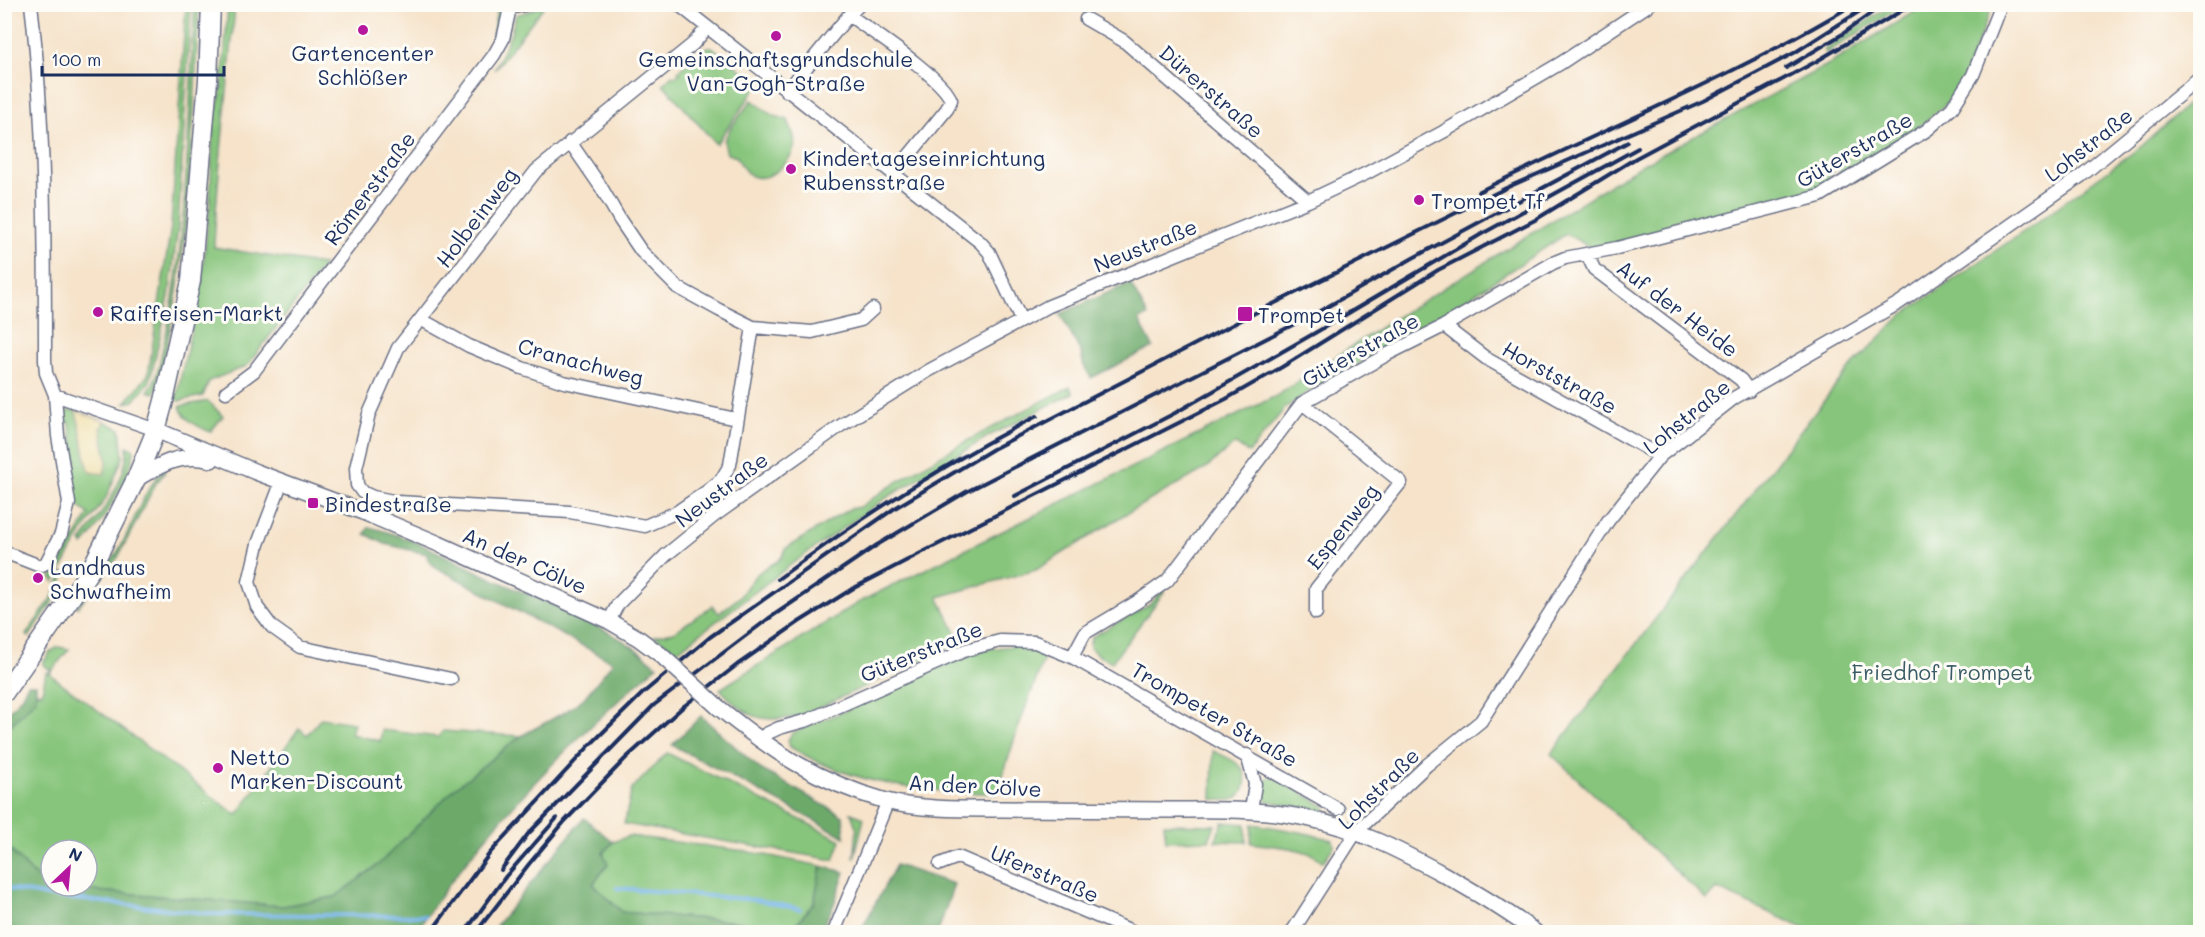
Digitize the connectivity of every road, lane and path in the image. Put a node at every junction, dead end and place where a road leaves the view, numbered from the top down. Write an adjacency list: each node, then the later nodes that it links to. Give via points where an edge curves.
1 (31, 4): 24 (street, via 42,158 45,360)
2 (211, 4): 27 (main road, via 191,281)
3 (529, 4): 23 (street, Römerstraße, via 510,8 503,39 494,56 254,371)
4 (678, 4): 10 (street)
5 (860, 4): 8 (street)
6 (1650, 4): 15 (street, Neustraße, via 1561,63 1443,132)
7 (2001, 4): 16 (street, Güterstraße, via 1973,75 1952,108 1927,130 1820,196)
8 (849, 15): 12 (street); 14 (street, via 932,76 951,100)
9 (1086, 19): 15 (street, Dürerstraße, via 1124,41)
10 (706, 28): 12 (street); 13 (street, Holbeinweg, via 688,48)
11 (2200, 78): 22 (street, Lohstraße, via 2081,176 1909,296)
12 (787, 92): 14 (street)
13 (570, 142): 18 (street, Holbeinweg, via 536,171); 21 (street, via 642,251 677,287)
14 (893, 175): 19 (street, via 989,252)
15 (1308, 201): 19 (street, Neustraße, via 1113,278)
16 (1587, 254): 20 (street, Güterstraße, via 1553,263); 22 (street, Auf der Heide, via 1594,269 1741,380)
17 (873, 309): 21 (street, via 861,320 812,332)
18 (422, 320): 26 (street, Cranachweg, via 469,346 564,382); 26 (street, Holbeinweg, via 398,348 369,414 356,468 357,485 373,497 398,502 570,512 645,526 677,512 721,480 730,465)
19 (1021, 320): 34 (street, Neustraße, via 840,426 714,516 670,551 618,604)
20 (1444, 326): 25 (street, Güterstraße); 28 (street, Horststraße, via 1487,358)
21 (753, 327): 26 (street)
22 (1749, 391): 28 (street, Lohstraße, via 1734,398)
23 (226, 392)
24 (55, 395): 27 (street, An der Cölve); 32 (street, via 69,503 61,534 46,563 40,566)
25 (1302, 403): 33 (street, Espenweg, via 1401,482 1316,590); 35 (street, Güterstraße, via 1167,580 1086,633)
26 (736, 419)
27 (156, 430): 29 (street, An der Cölve); 30 (main road)
28 (1660, 456): 43 (street, Lohstraße, via 1608,521 1481,721)
29 (256, 472): 30 (street, An der Cölve, via 200,457 180,457); 31 (street, An der Cölve)
30 (136, 479): 37 (main road, via 91,569)
31 (282, 482): 34 (street, An der Cölve, via 363,512); 36 (street, via 258,544 249,582 258,607 272,627 300,647)
32 (4, 552)
33 (1316, 613)
34 (609, 621): 38 (street, An der Cölve, bridge, via 661,655)
35 (1072, 657): 38 (street, Güterstraße, via 1035,642 1000,640 966,650 808,720 779,728); 39 (street, Trompeter Straße)
36 (451, 679)
37 (4, 693)
38 (760, 741): 40 (street, An der Cölve, via 819,777)
39 (1247, 756): 41 (street, Trompeter Straße); 42 (street, via 1255,784)
40 (888, 801): 42 (street, An der Cölve, via 947,809); 45 (street)
41 (1338, 809)
42 (1251, 810): 43 (street, An der Cölve, via 1305,818)
43 (1356, 832): 47 (street, Lohstraße); 48 (street, via 1396,848 1475,891)
44 (940, 864): 46 (street, Uferstraße, via 958,857)
45 (834, 933)
46 (1134, 933)
47 (1292, 933)
48 (1534, 933)

